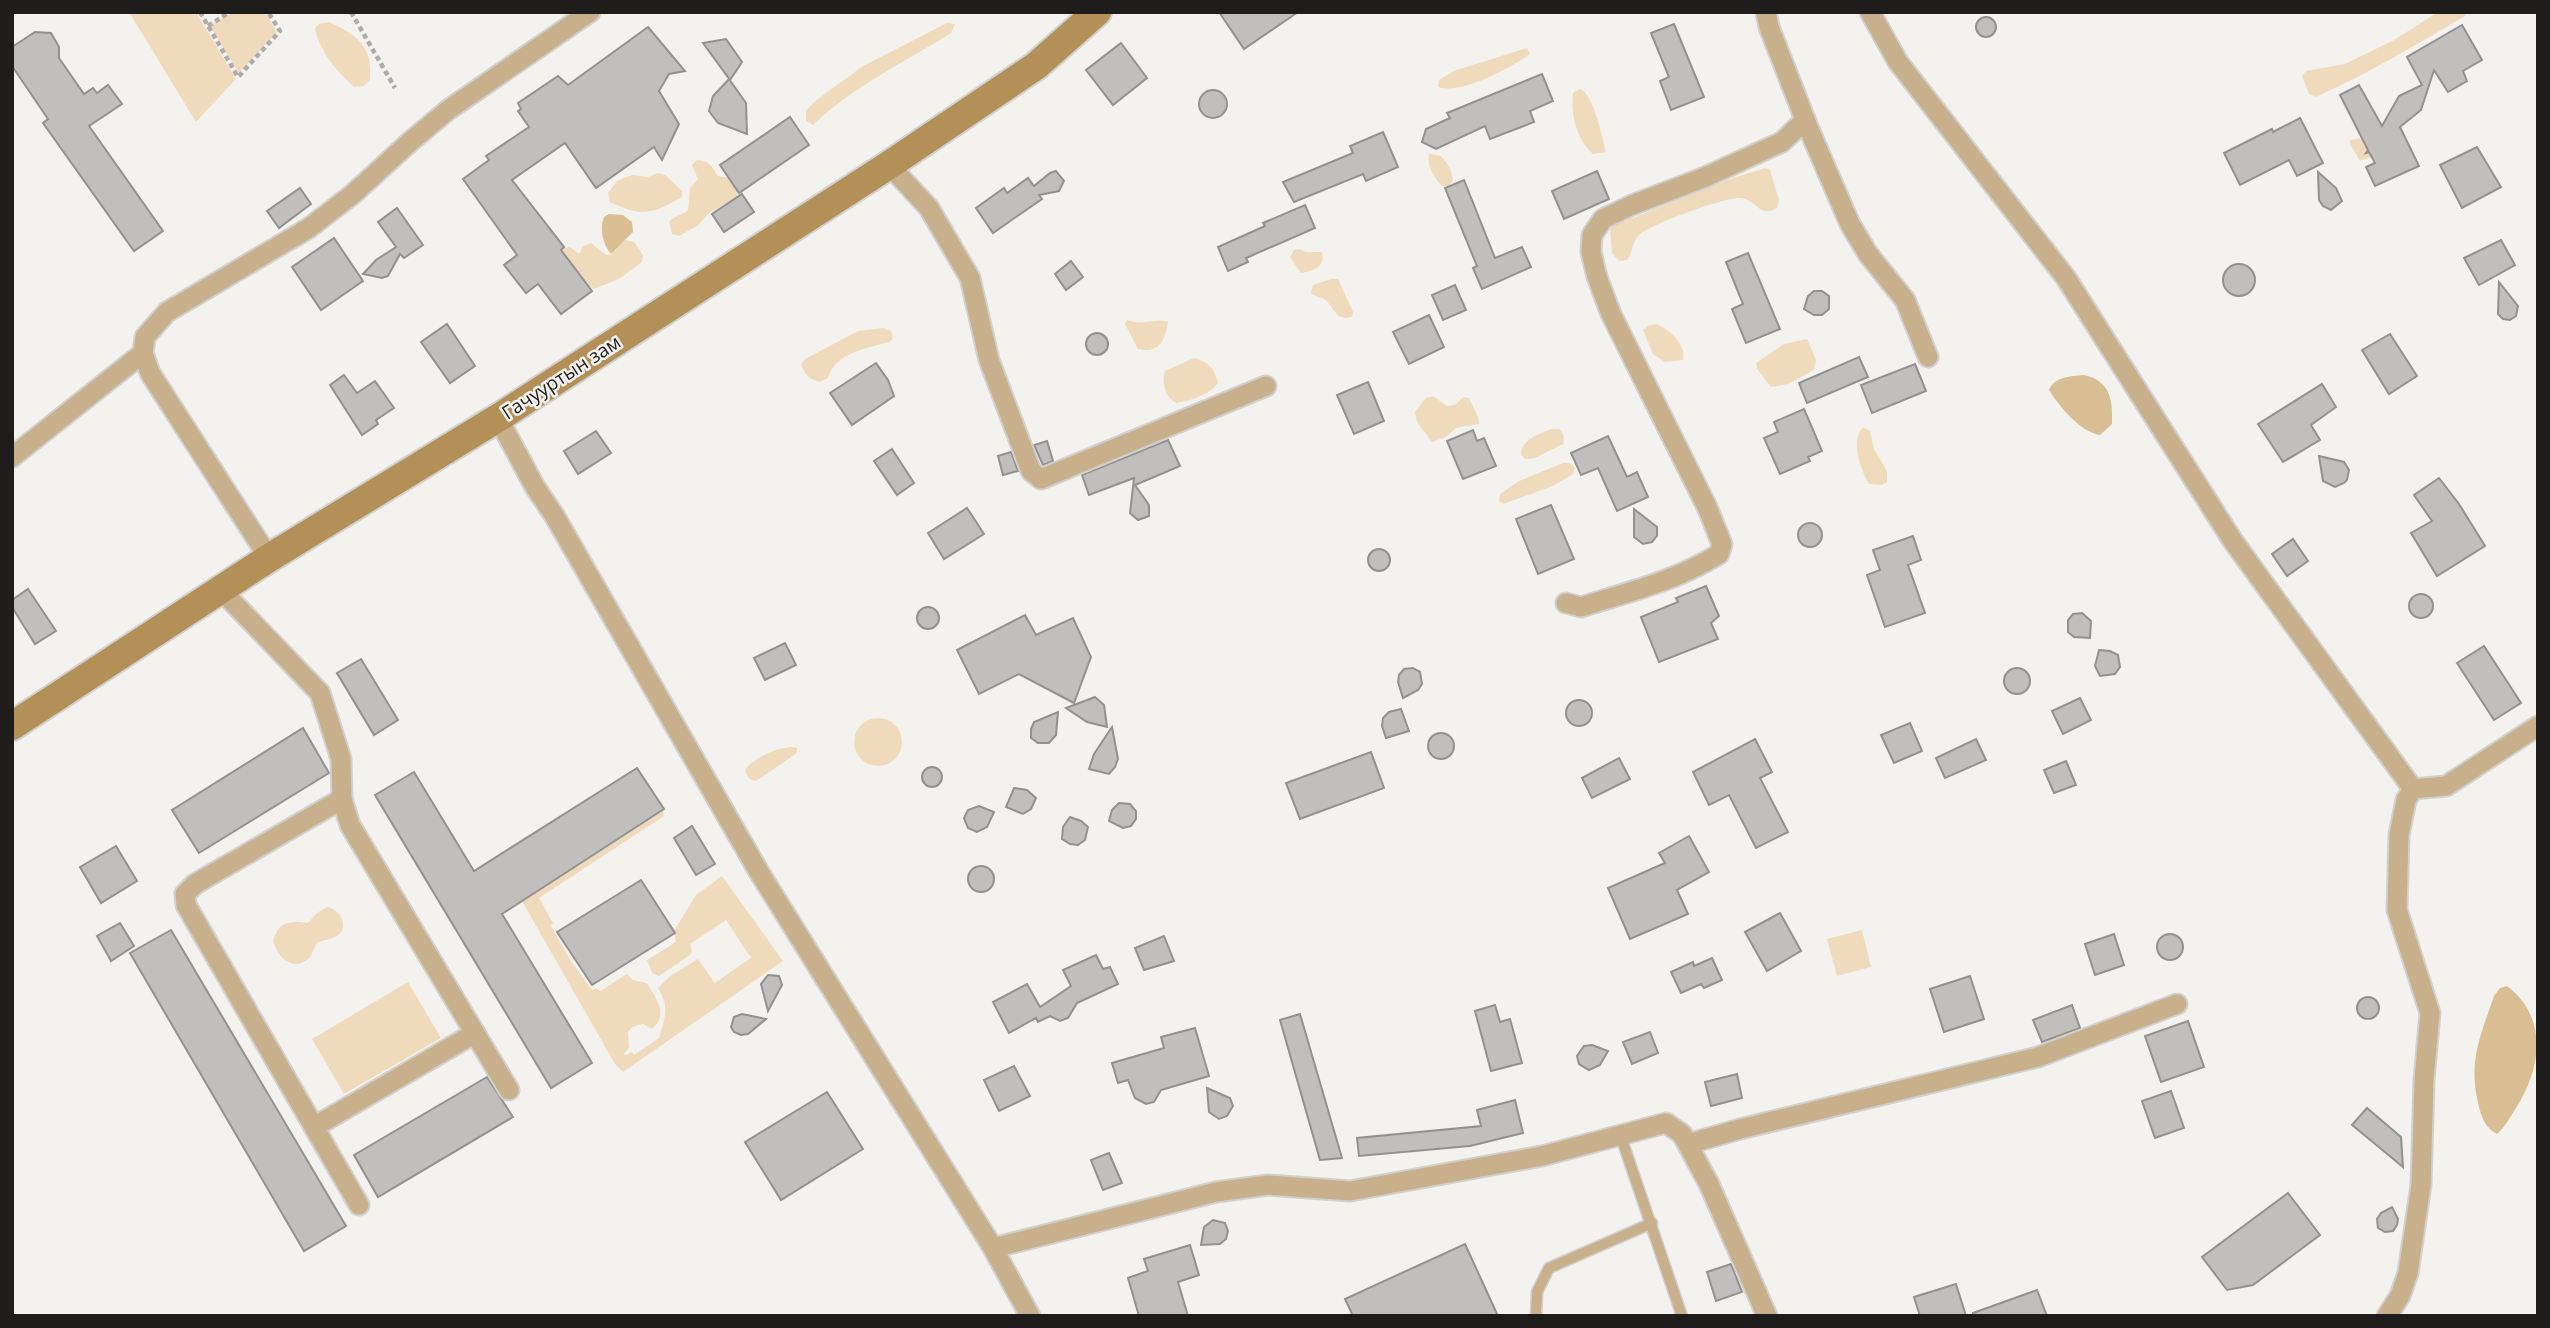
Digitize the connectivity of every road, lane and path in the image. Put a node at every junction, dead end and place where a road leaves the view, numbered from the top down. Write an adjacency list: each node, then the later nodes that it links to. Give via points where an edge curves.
1 (200, 12): 9 (path)
2 (230, 12): 9 (path)
3 (268, 12): 9 (path, via 280,31 238,77)
4 (351, 12): 10 (path)
5 (590, 12): 13 (street, via 449,110 309,228 167,312 145,337)
6 (1097, 12): 12 (main road, Гачууртын зам, via 1036,66)
7 (1766, 12): 11 (street)
8 (1870, 12): 23 (street, via 1898,62 2066,278 2233,541)
9 (208, 26)
10 (395, 88)
11 (1805, 120): 14 (street, via 1850,224 1905,300); 20 (street, via 1782,142 1603,219 1592,235 1597,277 1611,314 1722,544 1719,554 1668,580 1581,607)
12 (889, 165): 15 (street, via 929,208 970,278 989,360 1031,471 1041,479); 16 (main road, Гачууртын зам)
13 (144, 353): 17 (street); 18 (street, via 150,373)
14 (1928, 357)
15 (1266, 386)
16 (498, 418): 18 (main road, Гачууртын зам); 33 (street, via 759,872)
17 (12, 457)
18 (269, 558): 19 (main road, Гачууртын зам)
19 (221, 590): 21 (main road, Гачууртын зам); 24 (street, via 320,693 341,760)
20 (1566, 603)
21 (12, 726)
22 (2538, 726): 23 (street, via 2446,786)
23 (2413, 789): 38 (street, via 2399,835 2397,911 2430,1013 2421,1185 2408,1273)
24 (342, 799): 26 (street, via 350,825); 28 (street, via 185,894 186,905)
25 (2177, 1004): 30 (street, via 2038,1057)
26 (475, 1033): 27 (street); 28 (street)
27 (509, 1090)
28 (314, 1127): 31 (street)
29 (1619, 1134): 30 (street, via 1666,1123); 32 (lane); 33 (street, via 1542,1156 1350,1191 1268,1185 1216,1192)
30 (1688, 1144): 37 (street)
31 (359, 1205)
32 (1652, 1223): 35 (lane, via 1549,1268 1537,1292); 36 (lane)
33 (993, 1248): 34 (street)
34 (1030, 1316)
35 (1536, 1316)
36 (1682, 1316)
37 (1767, 1316)
38 (2387, 1316)

